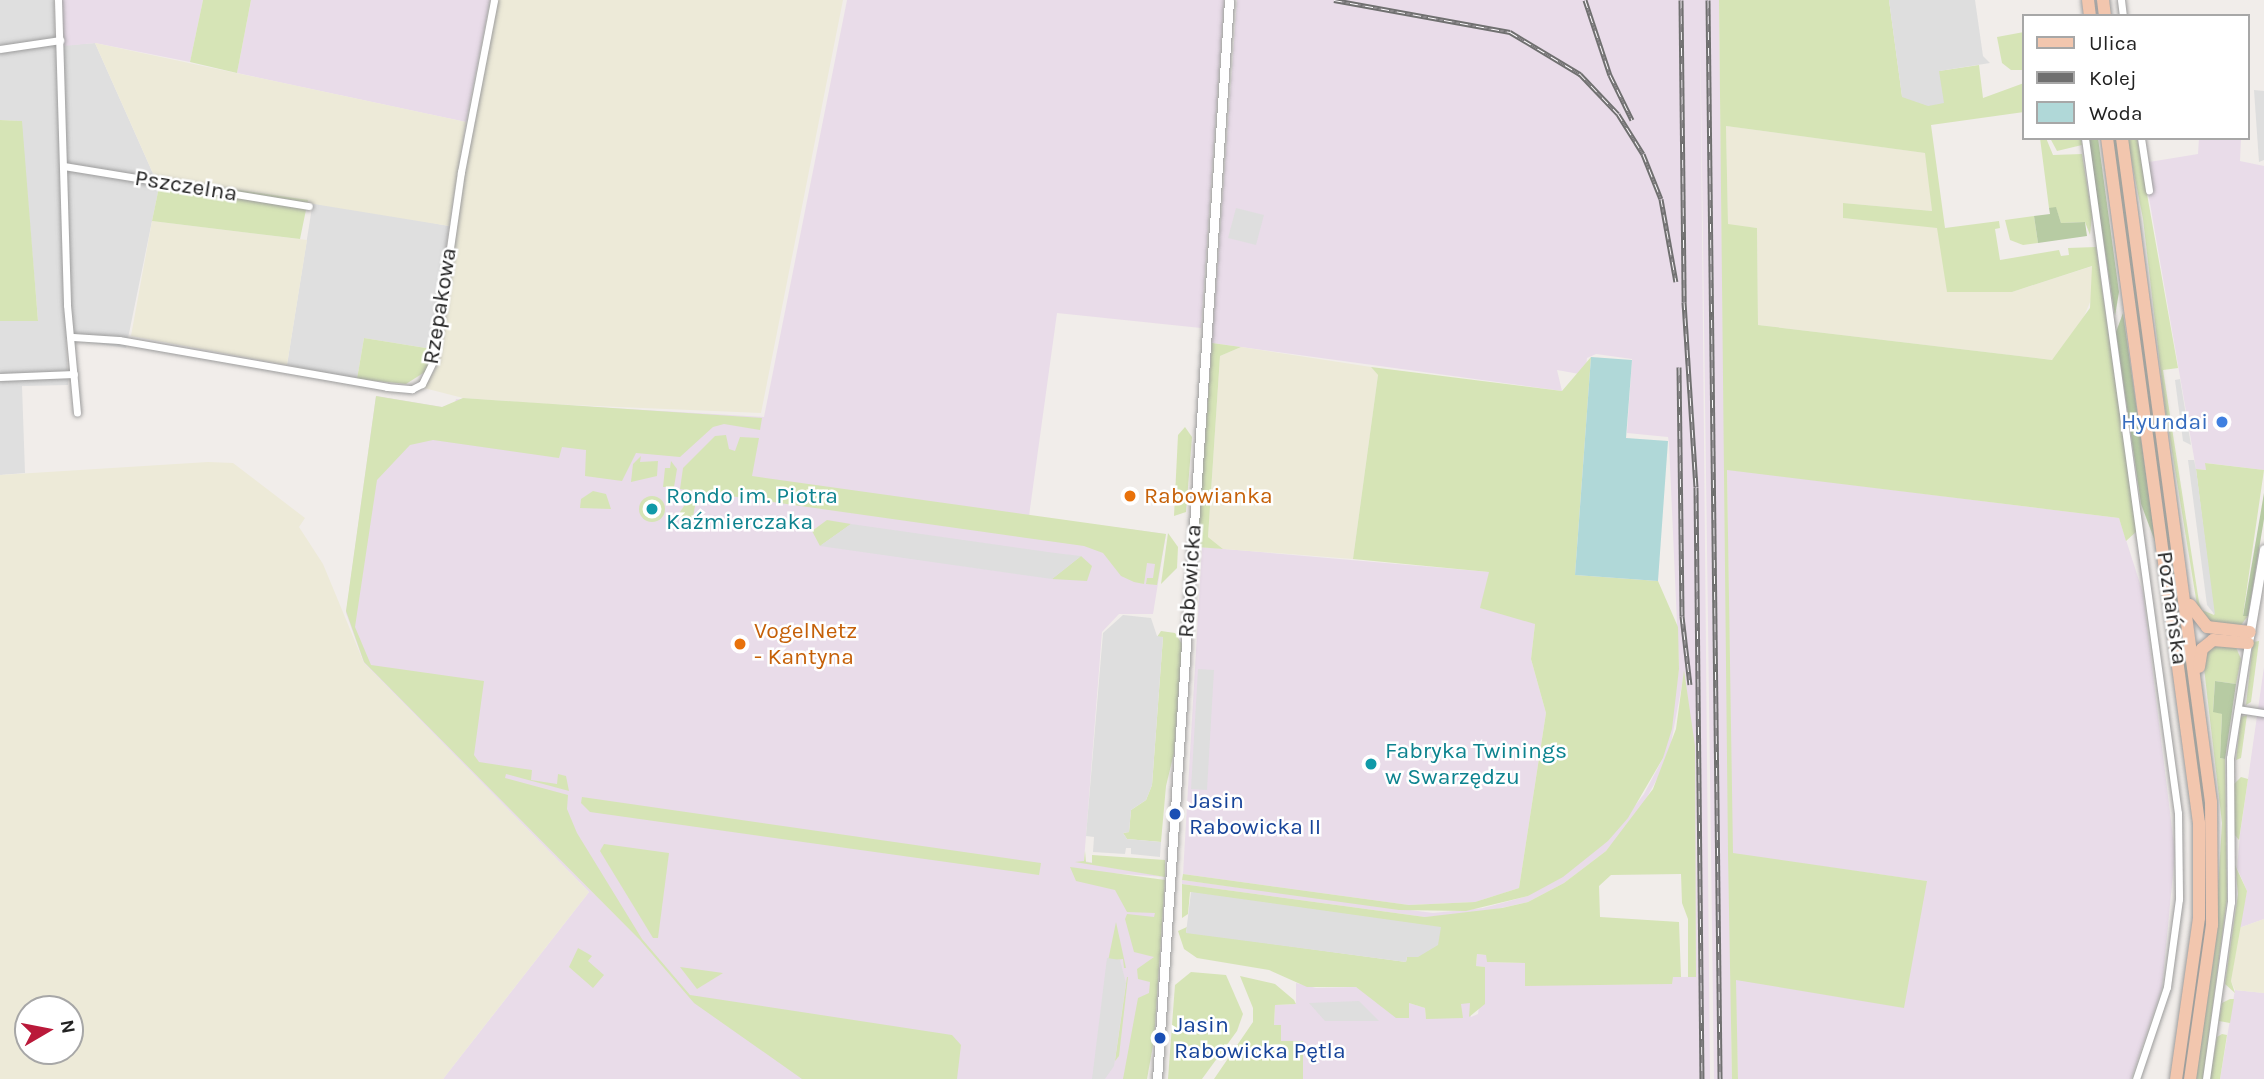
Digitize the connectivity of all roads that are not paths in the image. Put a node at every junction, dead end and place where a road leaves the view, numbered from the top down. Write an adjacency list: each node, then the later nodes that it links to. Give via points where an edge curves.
1 (58, 0): 4 (street)
2 (495, 0): 13 (street, Rzepakowa, via 461,172 434,359 422,384 412,389 387,387 119,340)
3 (1229, 0): 24 (street, Rabowicka)
4 (60, 40): 5 (street); 10 (street)
5 (0, 50)
6 (2085, 140): 25 (street, via 2179,836 2179,899 2167,987)
7 (2107, 140): 23 (main road, Poznańska, via 2199,823 2199,918)
8 (2122, 140): 18 (main road, Poznańska)
9 (2141, 140): 11 (street)
10 (64, 166): 12 (street, Pszczelna); 13 (street, via 67,305)
11 (2149, 190)
12 (309, 206)
13 (73, 337): 14 (street)
14 (74, 374): 15 (street); 16 (street)
15 (0, 377)
16 (77, 413)
17 (2264, 549): 19 (street)
18 (2185, 592): 19 (main road, via 2196,617 2207,627); 20 (main road, Poznańska)
19 (2249, 637): 20 (main road, via 2209,642 2201,653); 21 (street)
20 (2197, 685): 26 (main road, Poznańska, via 2215,879 2209,958)
21 (2238, 709): 22 (street); 27 (street, via 2230,769 2231,902)
22 (2264, 713)
23 (2176, 1078)
24 (1157, 1079)
25 (2136, 1079)
26 (2190, 1079)
27 (2206, 1079)

